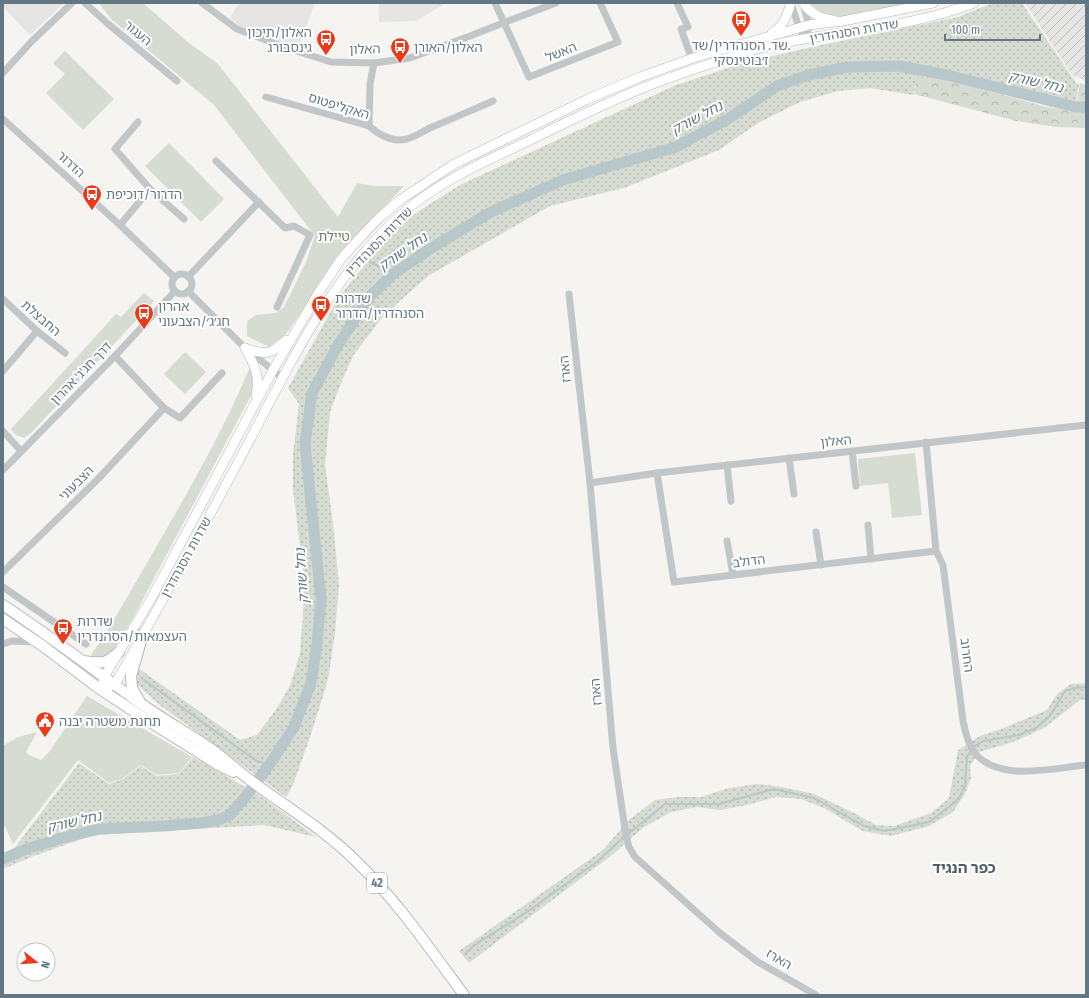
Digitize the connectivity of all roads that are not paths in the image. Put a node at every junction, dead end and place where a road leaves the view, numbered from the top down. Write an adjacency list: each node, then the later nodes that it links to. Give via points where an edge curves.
1 (72, 3): 20 (street)
2 (85, 3): 21 (street, העגור)
3 (202, 3): 19 (street, האלון, via 237,29 287,48 331,62)
4 (494, 3): 13 (street)
5 (556, 3): 13 (street, האלון)
6 (600, 3): 13 (street, האשל, via 618,42 529,77)
7 (677, 3): 18 (street, via 688,26 680,29)
8 (791, 3): 15 (street); 16 (main road, via 780,27)
9 (803, 3): 12 (main road, via 814,15); 14 (street)
10 (933, 3): 12 (main road, שדרות הסנהדרין)
11 (974, 3): 17 (main road, שדרות הסנהדרין, via 916,20)
12 (842, 21): 14 (main road, שדרות הסנהדרין)
13 (503, 22): 19 (street, האלון, via 410,58)
14 (809, 25): 15 (main road, שדרות הסנהדרין); 17 (street)
15 (799, 28): 16 (main road, שדרות הסנהדרין); 17 (street)
16 (764, 37): 39 (main road, שדרות הסנהדרין, via 693,58 588,98 448,167 400,200 358,240 318,292)
17 (806, 39): 47 (main road, שדרות הסנהדרין, via 739,54 645,87 485,161 434,189 391,224 347,273 330,296)
18 (690, 54)
19 (374, 63): 26 (street, via 370,84)
20 (3, 73)
21 (177, 81)
22 (266, 97): 26 (street, האקליפטוס)
23 (492, 101): 26 (street, האקליפטוס, via 412,137 398,140 388,138)
24 (3, 119): 31 (street, הדרור)
25 (138, 122): 28 (street, via 115,150)
26 (369, 126)
27 (216, 161): 29 (street)
28 (150, 189): 30 (street); 31 (street)
29 (259, 202): 32 (street); 38 (street, via 285,228 294,226 310,235)
30 (184, 219)
31 (120, 225): 33 (street, הדרור)
32 (188, 277): 33 (street, via 181,274); 35 (street, via 191,284)
33 (174, 278): 34 (street, via 172,286)
34 (175, 291): 35 (street, via 183,294); 43 (street, דרך חג'ג' אהרון)
35 (188, 291): 41 (street)
36 (569, 294): 59 (street, הארז)
37 (3, 299): 40 (street, החבצלת)
38 (277, 307)
39 (298, 326): 41 (main road, via 275,350 263,353); 44 (main road, שדרות הסנהדרין)
40 (37, 331): 42 (street, החבצלת); 45 (street)
41 (245, 348): 44 (street); 49 (main road, via 258,372 257,392)
42 (65, 353)
43 (115, 356): 48 (street); 53 (street, דרך חג'ג' אהרון)
44 (273, 370): 47 (street); 49 (main road, שדרות הסנהדרין)
45 (3, 371)
46 (222, 373): 48 (street, via 180,418)
47 (283, 378): 74 (main road, שדרות הסנהדרין)
48 (164, 408): 69 (street, הצבעוני, via 98,479)
49 (250, 414): 78 (main road, שדרות הסנהדרין, via 151,599)
50 (1086, 425): 52 (street, האלון)
51 (3, 431): 53 (street)
52 (926, 442): 54 (street, האלון); 66 (street, החרוב)
53 (21, 451): 57 (street, דרך חג'ג' אהרון)
54 (852, 451): 55 (street, האלון); 60 (street)
55 (789, 458): 56 (street, האלון); 61 (street)
56 (727, 465): 58 (street, האלון); 62 (street)
57 (3, 470)
58 (656, 473): 59 (street, האלון); 70 (street, הדולב, via 674,582)
59 (590, 483): 87 (street, הארז, via 613,748 627,840 635,858 720,933 758,962)
60 (856, 486)
61 (794, 494)
62 (731, 501)
63 (868, 525): 67 (street)
64 (816, 532): 68 (street)
65 (727, 542): 70 (street)
66 (936, 551): 67 (street, הדולב); 84 (street, החרוב, via 943,565 963,721 976,754 998,768 1020,772)
67 (871, 559): 68 (street, הדולב)
68 (821, 565): 70 (street, הדולב)
69 (3, 572)
70 (733, 575)
71 (3, 587): 77 (street)
72 (3, 605): 79 (highway, 42)
73 (3, 619): 75 (highway, 42)
74 (144, 634): 81 (main road, שדרות הסנהדרין); 83 (highway, via 131,676 132,688)
75 (36, 642): 76 (street, via 12,641); 82 (highway, 42)
76 (3, 644)
77 (86, 644)
78 (119, 652): 79 (highway, via 110,661); 80 (main road, שדרות הסנהדרין)
79 (81, 661): 80 (highway, 42)
80 (104, 677): 81 (highway, 42); 82 (main road, שדרות הסנהדרין)
81 (115, 684): 82 (main road); 83 (highway, 42)
82 (102, 690): 85 (highway, 42, via 217,764)
83 (141, 703): 85 (highway, 42, via 215,752)
84 (1086, 765)
85 (251, 781): 86 (highway, 42, via 324,833 381,886)
86 (464, 995)
87 (816, 995)

